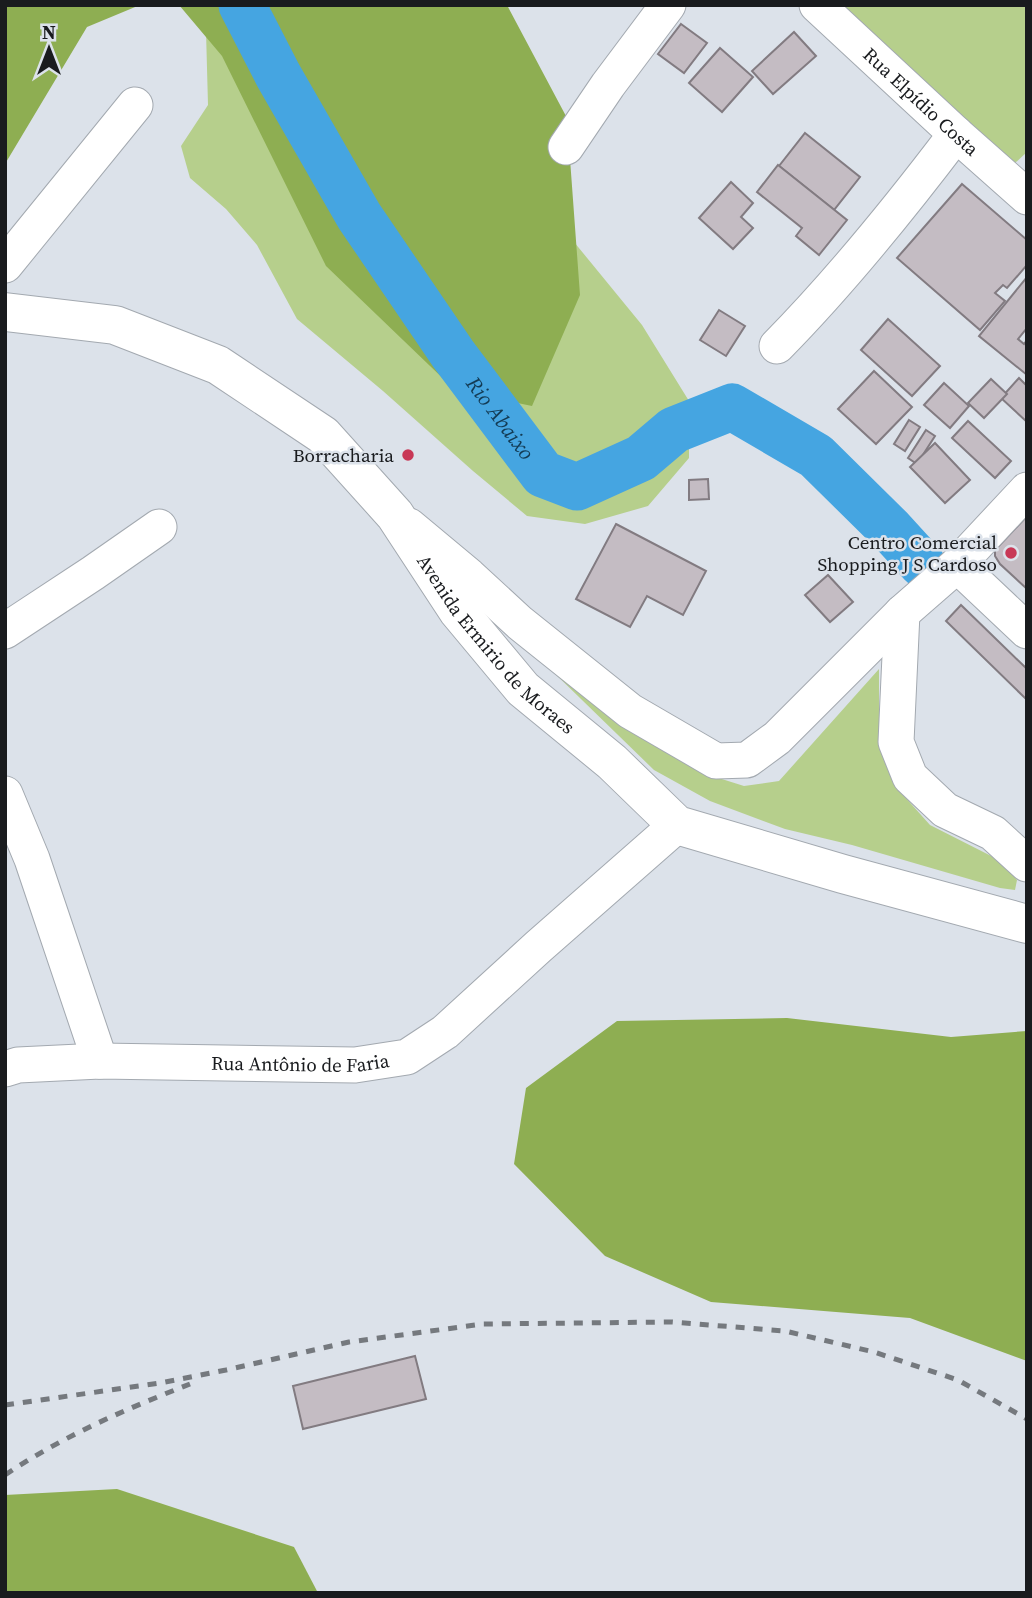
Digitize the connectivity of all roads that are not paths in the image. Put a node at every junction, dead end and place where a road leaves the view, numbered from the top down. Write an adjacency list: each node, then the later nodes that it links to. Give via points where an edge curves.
1 (668, 5): 5 (street)
2 (817, 5): 4 (street, Rua Elpídio Costa)
3 (135, 105): 7 (street)
4 (956, 134): 6 (street, Rua Elpídio Costa); 9 (street, via 837,283)
5 (566, 147)
6 (1027, 197)
7 (5, 265)
8 (5, 312): 11 (main road, Avenida Ermirio de Moraes, via 115,325 218,365 323,435)
9 (777, 346)
10 (1027, 490): 13 (street)
11 (395, 515): 14 (street, via 630,711 716,761 747,760 777,738); 18 (main road, Avenida Ermirio de Moraes, via 458,611 523,689 612,762)
12 (159, 527): 15 (street)
13 (957, 565): 14 (street); 16 (street, via 985,605)
14 (902, 613): 19 (street, via 896,741 910,777 944,810 993,833)
15 (5, 631)
16 (1027, 631)
17 (5, 793): 21 (street)
18 (677, 825): 20 (main road, Avenida Ermirio de Moraes); 21 (street, Rua Antônio de Faria, via 445,1032 407,1057 355,1065)
19 (1027, 864)
20 (1027, 923)
21 (100, 1061): 22 (street, Rua Antônio de Faria)
22 (5, 1069)

